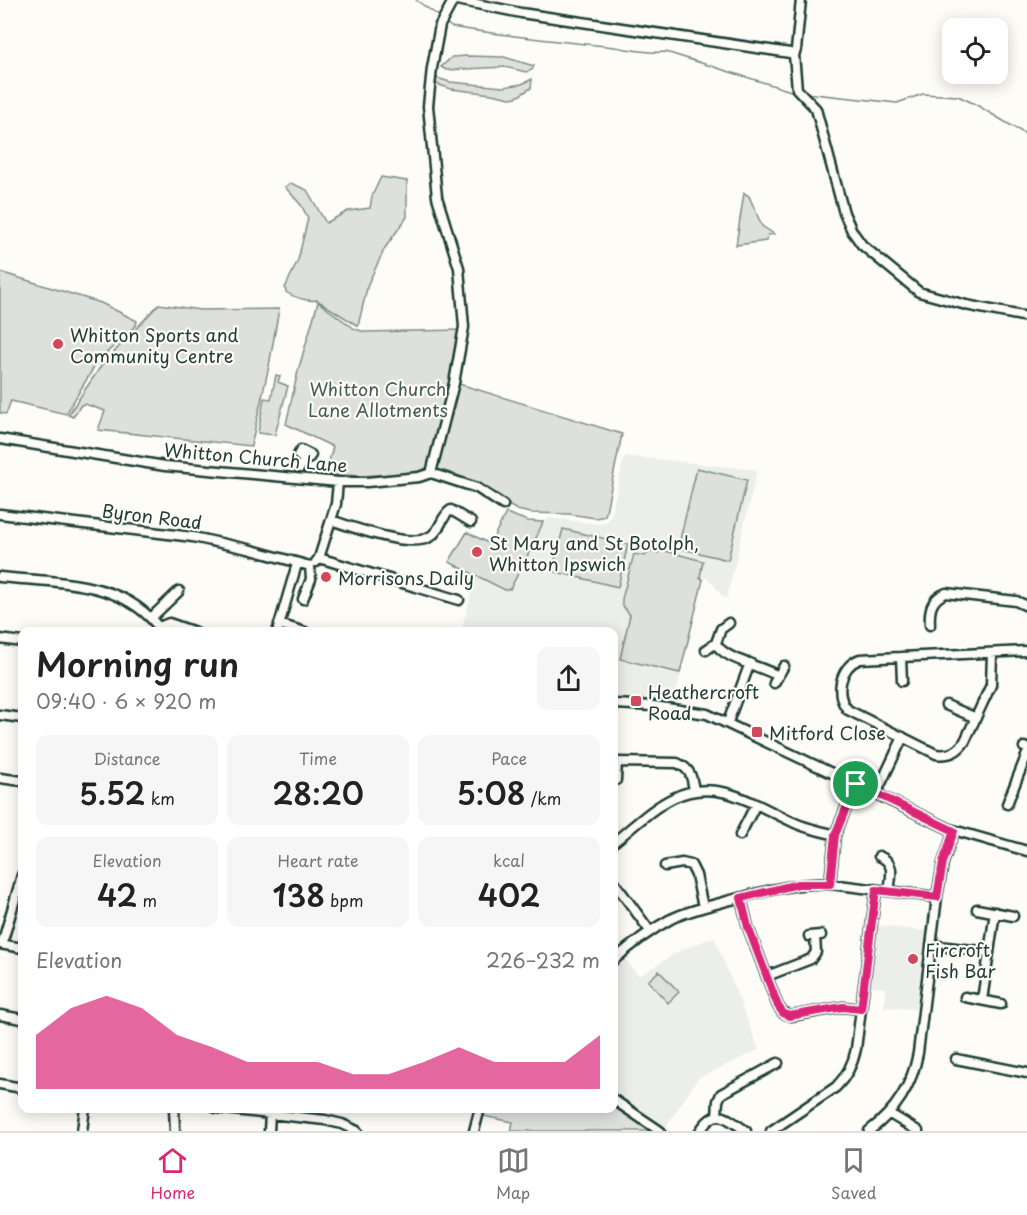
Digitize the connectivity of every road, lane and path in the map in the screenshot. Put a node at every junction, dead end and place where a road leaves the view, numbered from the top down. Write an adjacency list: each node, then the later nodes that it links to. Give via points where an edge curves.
1 (801, 0): 2 (street)
2 (794, 55): 3 (street, via 797,89 816,109 844,213 862,245 919,292); 5 (street, via 453,1 440,26 428,106 437,197 459,268 464,327)
3 (1027, 317)
4 (0, 439): 6 (street, Whitton Church Lane, via 165,466)
5 (431, 473): 6 (street, Whitton Church Lane); 7 (street, Whitton Church Lane, via 477,488)
6 (338, 482): 9 (street)
7 (503, 505)
8 (0, 514): 12 (street, Byron Road, via 194,537)
9 (331, 520): 10 (street, via 372,534 417,542 434,534 451,510); 11 (street)
10 (471, 522)
11 (319, 558): 13 (street); 17 (street)
12 (297, 564): 13 (street, Byron Road); 25 (street)
13 (310, 566): 16 (street)
14 (0, 577): 19 (street, via 104,590)
15 (179, 591): 19 (street)
16 (303, 599)
17 (459, 600)
18 (1027, 606): 20 (street, via 1016,601 949,593 933,602)
19 (151, 618): 22 (street)
20 (927, 619)
21 (729, 623): 28 (street, via 719,627)
22 (159, 627)
23 (164, 627): 24 (street, via 170,623)
24 (181, 627)
25 (278, 627)
26 (0, 639): 27 (street)
27 (18, 641)
28 (716, 643): 29 (street); 33 (street, via 728,656)
29 (706, 650)
30 (1027, 651): 31 (street)
31 (992, 653): 32 (street); 40 (street, via 992,681)
32 (901, 657): 35 (street); 42 (street, via 851,663 845,670 840,695 848,710)
33 (750, 663): 34 (street, via 776,679); 41 (street)
34 (784, 666)
35 (902, 681)
36 (618, 704): 41 (street, via 696,711)
37 (947, 705): 40 (street)
38 (0, 715): 39 (street)
39 (18, 717)
40 (976, 718): 42 (street, via 960,748 949,754 936,754)
41 (728, 722): 48 (street)
42 (903, 737): 50 (street)
43 (1026, 750): 45 (street)
44 (618, 762): 49 (street, via 677,763 691,774)
45 (1023, 777): 52 (street)
46 (0, 778): 47 (street)
47 (18, 780)
48 (856, 784): 50 (street); 55 (street)
49 (694, 791): 51 (street, via 730,792); 56 (street, via 670,799)
50 (876, 794): 53 (street)
51 (756, 804): 54 (street); 55 (street, via 803,826)
52 (1007, 804)
53 (954, 831): 57 (street); 65 (street)
54 (740, 835)
55 (835, 835): 60 (street)
56 (618, 839)
57 (1027, 851)
58 (879, 856): 64 (street, via 891,866)
59 (665, 866): 67 (street, via 691,865)
60 (830, 884): 63 (street); 66 (street, via 798,884)
61 (618, 887): 71 (street)
62 (18, 888): 73 (street)
63 (876, 890): 64 (street); 82 (street)
64 (889, 891): 65 (street)
65 (937, 897): 74 (street)
66 (741, 898): 67 (street); 78 (street)
67 (703, 907): 71 (street)
68 (977, 909): 69 (street)
69 (995, 912): 70 (street); 76 (street)
70 (1013, 915)
71 (650, 931): 77 (street)
72 (815, 936): 78 (street, via 813,958)
73 (1, 944): 75 (street)
74 (931, 945): 76 (street); 98 (street, via 916,1065 906,1091)
75 (18, 947)
76 (989, 952): 80 (street)
77 (618, 957)
78 (767, 976): 82 (street, via 779,1009 789,1016 843,1007)
79 (964, 997): 80 (street)
80 (982, 1000): 81 (street)
81 (1001, 1004)
82 (861, 1009): 109 (street, via 855,1053 844,1078)
83 (0, 1015): 84 (street)
84 (18, 1018)
85 (956, 1059): 87 (street)
86 (778, 1064): 99 (street, via 721,1094)
87 (1027, 1073)
88 (0, 1084): 89 (street)
89 (18, 1087)
90 (618, 1103): 106 (street)
91 (84, 1113): 101 (street)
92 (174, 1113): 102 (street)
93 (261, 1113): 97 (street)
94 (284, 1113): 97 (street)
95 (301, 1113): 100 (street)
96 (479, 1113): 105 (street)
97 (270, 1114): 103 (street)
98 (890, 1114): 110 (street); 111 (street)
99 (717, 1116): 107 (street); 108 (street, via 728,1118)
100 (341, 1127): 104 (street)
101 (82, 1131)
102 (175, 1131)
103 (269, 1131)
104 (357, 1131)
105 (474, 1131)
106 (660, 1131)
107 (700, 1131)
108 (746, 1131)
109 (771, 1131)
110 (869, 1131)
111 (918, 1131)

